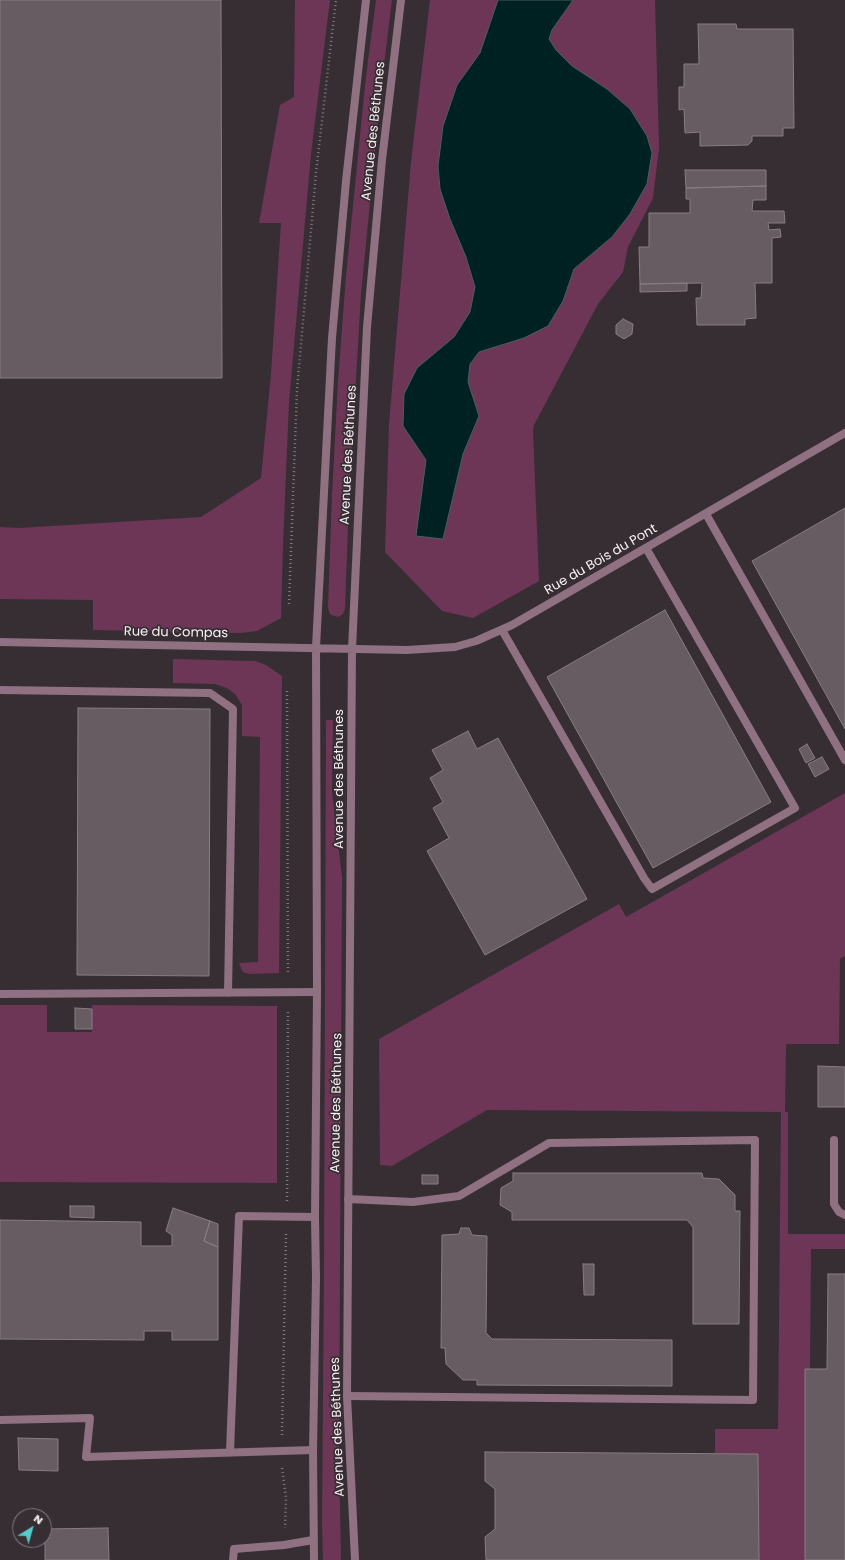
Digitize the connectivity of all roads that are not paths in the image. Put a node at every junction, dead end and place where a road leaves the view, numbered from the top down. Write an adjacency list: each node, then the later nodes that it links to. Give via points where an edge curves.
1 (366, 0): 8 (street, Avenue des Béthunes, via 332,338)
2 (401, 0): 9 (street, Avenue des Béthunes, via 382,160 367,327)
3 (845, 433): 4 (street, Rue du Bois du Pont)
4 (706, 514): 5 (street, Rue du Bois du Pont); 11 (street)
5 (646, 548): 6 (street, Rue du Bois du Pont); 6 (street, via 795,808 652,889)
6 (502, 630): 9 (street, Rue du Bois du Pont, via 455,647 407,650)
7 (0, 642): 8 (street, Rue du Compas)
8 (316, 648): 9 (street, Rue du Compas); 12 (street, Avenue des Béthunes)
9 (352, 649): 16 (street, Avenue des Béthunes)
10 (0, 690): 13 (street, via 210,693 233,709)
11 (845, 760)
12 (316, 992): 13 (street); 18 (street, Avenue des Béthunes)
13 (228, 993): 14 (street)
14 (0, 994)
15 (834, 1140): 17 (street, via 834,1204 839,1212)
16 (348, 1199): 19 (street, Avenue des Béthunes); 19 (street, via 413,1202 459,1196 549,1143 755,1140 754,1400)
17 (845, 1215)
18 (315, 1217): 21 (street, Avenue des Béthunes); 22 (street, via 239,1216)
19 (347, 1396): 26 (street, Avenue des Béthunes)
20 (0, 1420): 22 (street, via 90,1418 86,1457)
21 (313, 1450): 22 (street); 23 (street, Avenue des Béthunes)
22 (230, 1452)
23 (313, 1540): 24 (street, via 234,1549); 25 (street, Avenue des Béthunes)
24 (233, 1560)
25 (314, 1560)
26 (355, 1560)

